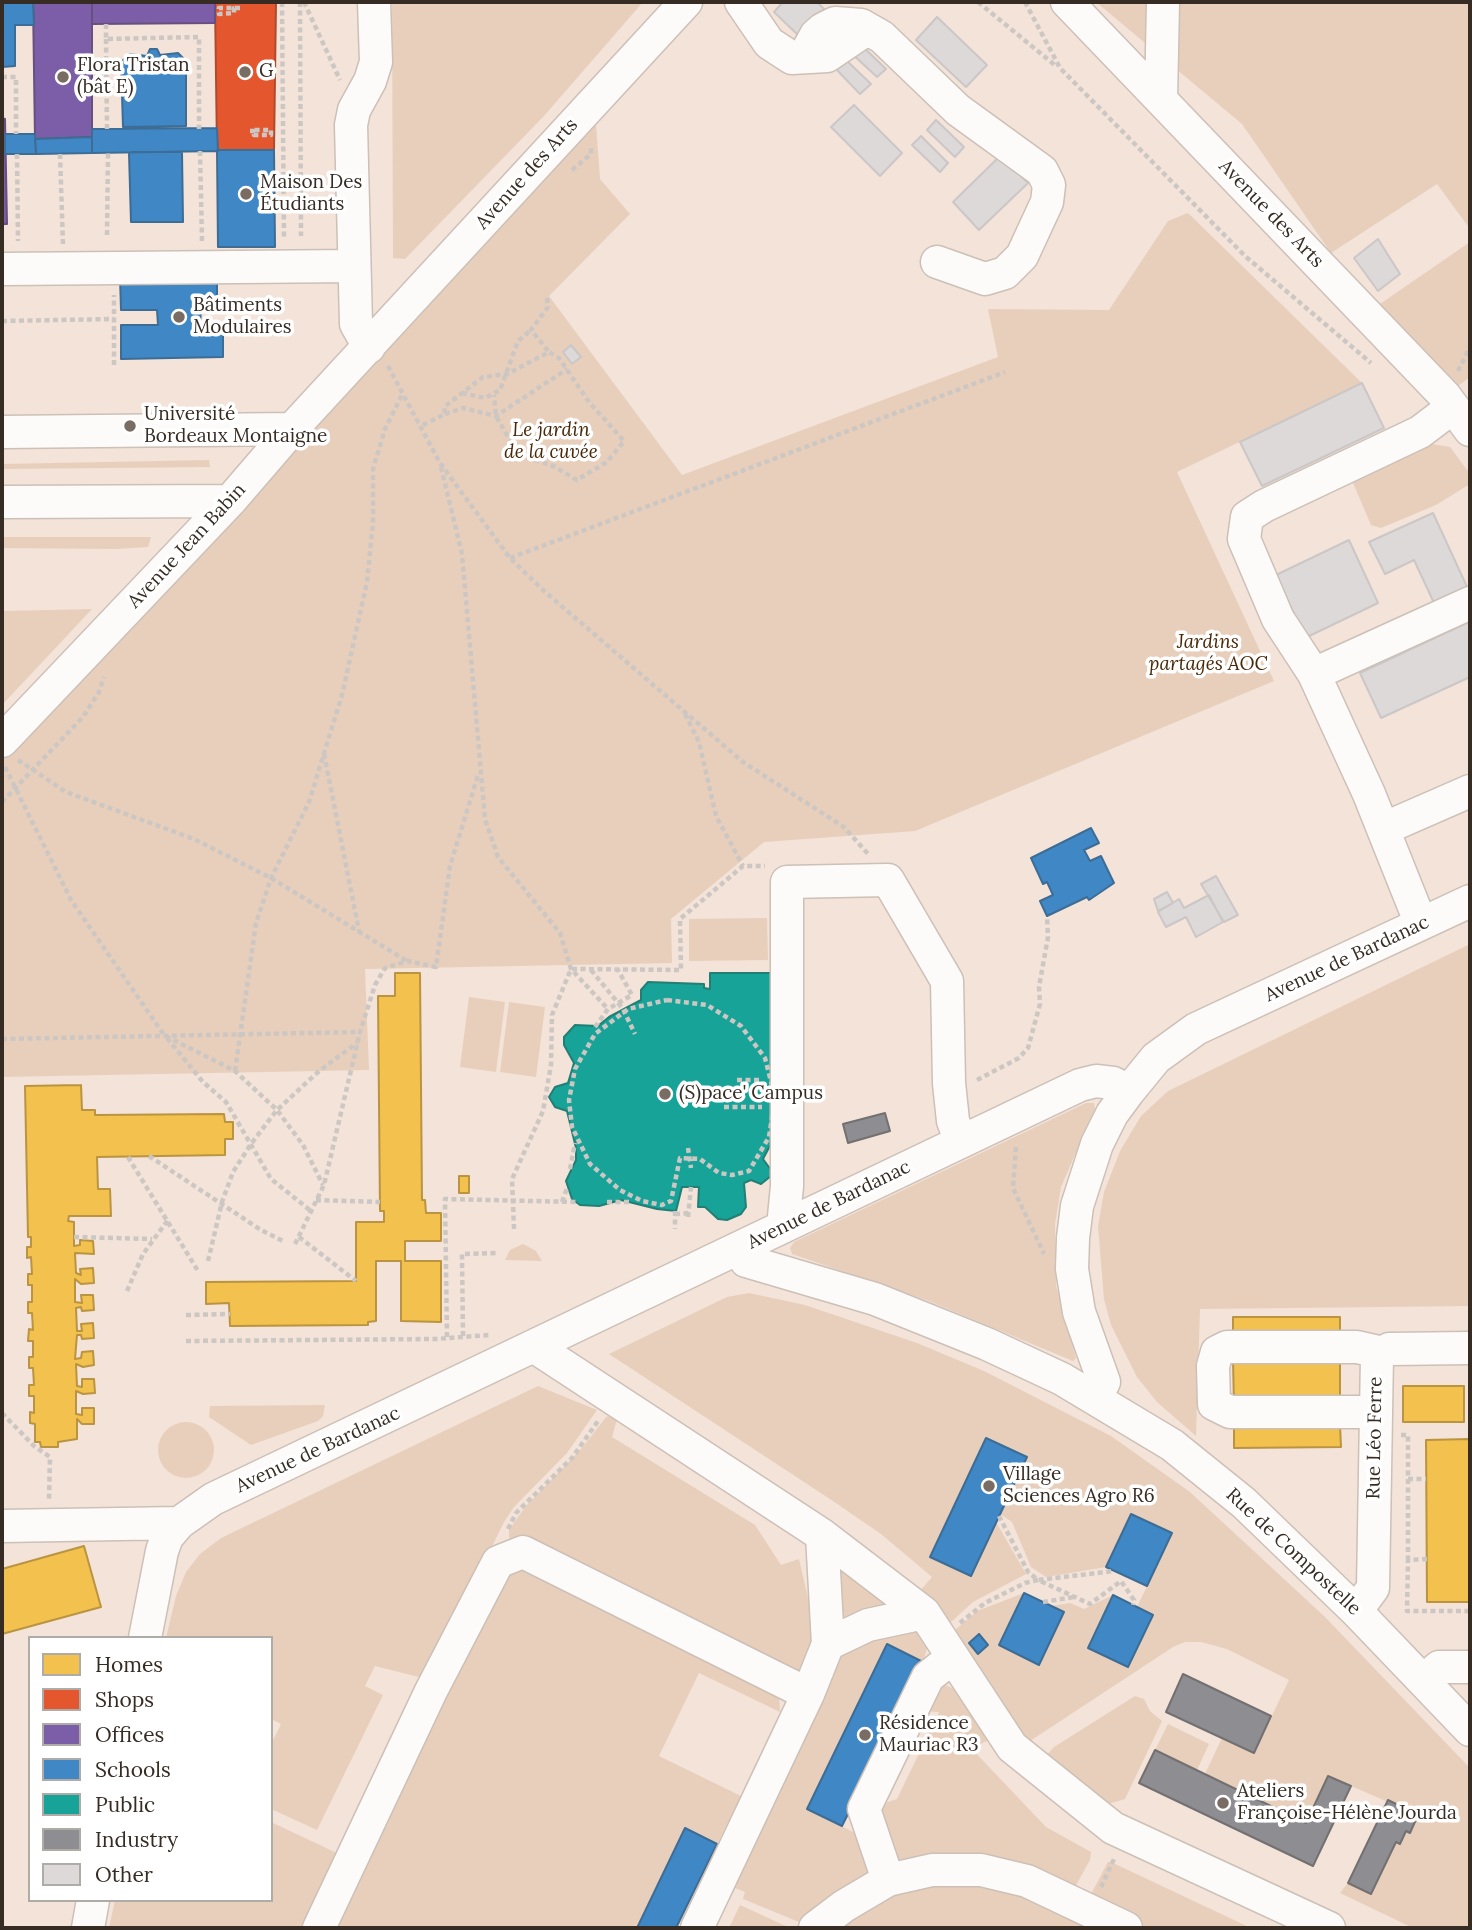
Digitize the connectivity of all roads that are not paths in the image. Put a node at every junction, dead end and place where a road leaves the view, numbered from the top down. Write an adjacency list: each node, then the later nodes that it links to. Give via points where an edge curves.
1 (374, 2): 8 (street, via 376,62 351,125)
2 (686, 2): 10 (street, Avenue des Arts)
3 (741, 2): 7 (street, via 769,43 792,58 827,57 871,30 958,110 1042,171 1049,185 1047,202 1022,256 1005,273 985,278)
4 (1067, 2): 6 (street, Avenue des Arts)
5 (1163, 2): 6 (street)
6 (1161, 100): 11 (street, Avenue des Arts)
7 (937, 262)
8 (354, 266): 9 (street); 10 (street, via 356,324)
9 (11, 269)
10 (378, 356): 12 (street, Avenue Jean Babin)
11 (1462, 418): 17 (street, via 1420,432 1247,517 1244,539 1268,596)
12 (292, 429): 13 (street); 14 (street, Avenue Jean Babin)
13 (2, 432)
14 (230, 501): 15 (street); 18 (street, Avenue Jean Babin)
15 (2, 502)
16 (1470, 603): 17 (street)
17 (1314, 674): 20 (street, via 1369,794)
18 (7, 749)
19 (1470, 791): 20 (street)
20 (1394, 825): 22 (street)
21 (1470, 901): 22 (street, Avenue de Bardanac)
22 (1421, 924): 23 (street, Avenue de Bardanac, via 1196,1029 1156,1058)
23 (1129, 1091): 24 (street, Avenue de Bardanac, via 1113,1083 1088,1083); 30 (street, via 1112,1114 1086,1174 1073,1238 1079,1312 1104,1382)
24 (961, 1142): 25 (street, Avenue de Bardanac); 25 (street, via 953,1121 949,1083 947,981 888,880 787,882 788,1186)
25 (783, 1227): 26 (street, Avenue de Bardanac)
26 (739, 1249): 27 (street, Avenue de Bardanac); 30 (street, Rue de Compostelle, via 746,1261 887,1304 1000,1350)
27 (535, 1347): 32 (street, Avenue de Bardanac, via 213,1499); 34 (street)
28 (1470, 1349): 29 (street, Rue Léo Ferre)
29 (1379, 1352): 31 (street, Rue Léo Ferre); 31 (street, via 1357,1347 1227,1347 1217,1352 1213,1366 1214,1404 1230,1412)
30 (1096, 1397): 35 (street, Rue de Compostelle, via 1172,1445 1244,1503)
31 (1375, 1412): 35 (street, Rue Léo Ferre, via 1373,1588)
32 (179, 1523): 33 (street); 37 (street, via 162,1551)
33 (2, 1526)
34 (822, 1535): 36 (street); 38 (street)
35 (1356, 1611): 41 (street, Rue de Compostelle)
36 (924, 1613): 38 (street, via 868,1625); 39 (street)
37 (145, 1636)
38 (828, 1644): 42 (street)
39 (947, 1648): 44 (street, via 928,1677 864,1808); 51 (street, via 1012,1747 1112,1828)
40 (1470, 1667): 41 (street, via 1439,1667)
41 (1424, 1681): 43 (street, Rue de Compostelle)
42 (808, 1694): 47 (street, via 523,1552 498,1562 431,1691); 48 (street)
43 (1470, 1730)
44 (888, 1881): 49 (street); 50 (street, via 932,1870 981,1870 1027,1881)
45 (93, 1902): 46 (street)
46 (88, 1928)
47 (320, 1928)
48 (697, 1928)
49 (815, 1928)
50 (1126, 1928)
51 (1329, 1928)

